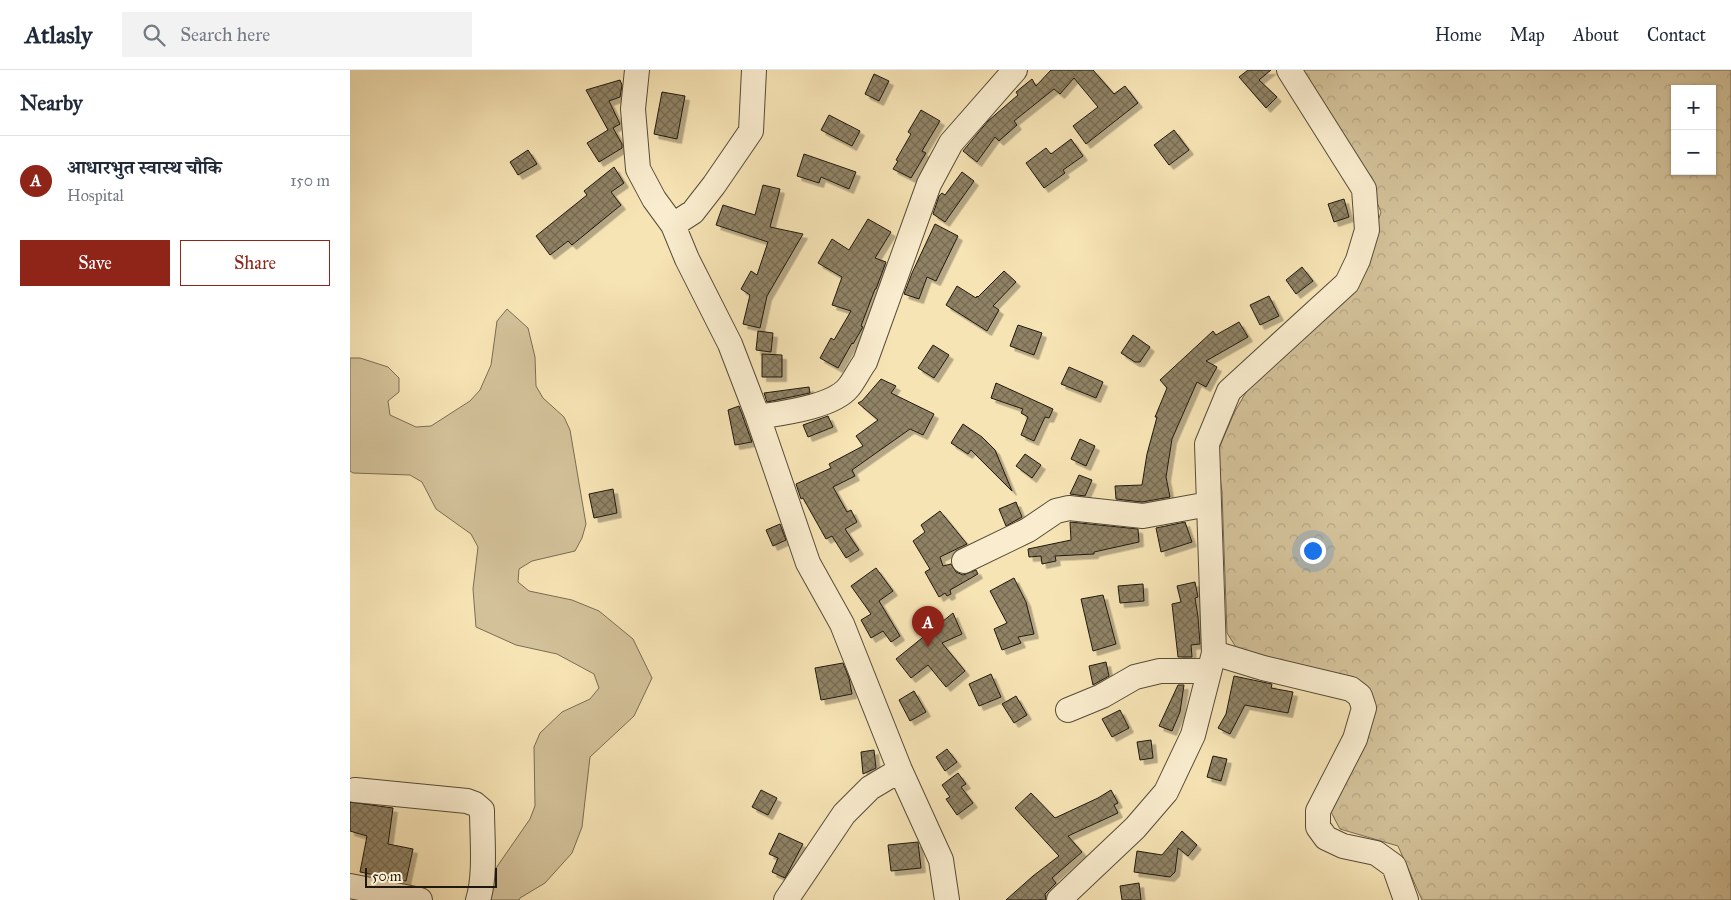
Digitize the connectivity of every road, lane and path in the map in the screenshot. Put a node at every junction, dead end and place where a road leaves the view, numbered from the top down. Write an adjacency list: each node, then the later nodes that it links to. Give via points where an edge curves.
1 (638, 70): 5 (street, via 633,109 638,168 654,199)
2 (754, 70): 5 (street, via 752,130 693,212)
3 (1015, 70): 6 (street, via 951,143 938,165 868,353 848,388 838,397 799,410)
4 (1288, 70): 7 (street, via 1364,189 1367,230 1347,283 1229,391 1207,444)
5 (673, 225): 6 (street, via 730,344)
6 (758, 417): 11 (street, via 808,563 842,624)
7 (1209, 504): 8 (street, via 1143,516 1069,508 1056,511 1028,530); 9 (street)
8 (964, 561)
9 (1211, 662): 10 (street, via 1135,677); 18 (street, via 1193,735 1166,792 1135,828); 19 (street, via 1263,668 1351,688 1360,696 1364,708 1355,739 1318,811 1318,827 1326,838 1343,846 1376,853 1394,866)
10 (1068, 710)
11 (900, 770): 16 (street, via 870,788 844,814); 17 (street, via 941,860)
12 (355, 790): 15 (street, via 467,801 482,810)
13 (350, 886): 14 (street)
14 (420, 900)
15 (478, 900)
16 (786, 900)
17 (948, 900)
18 (1059, 900)
19 (1406, 900)

